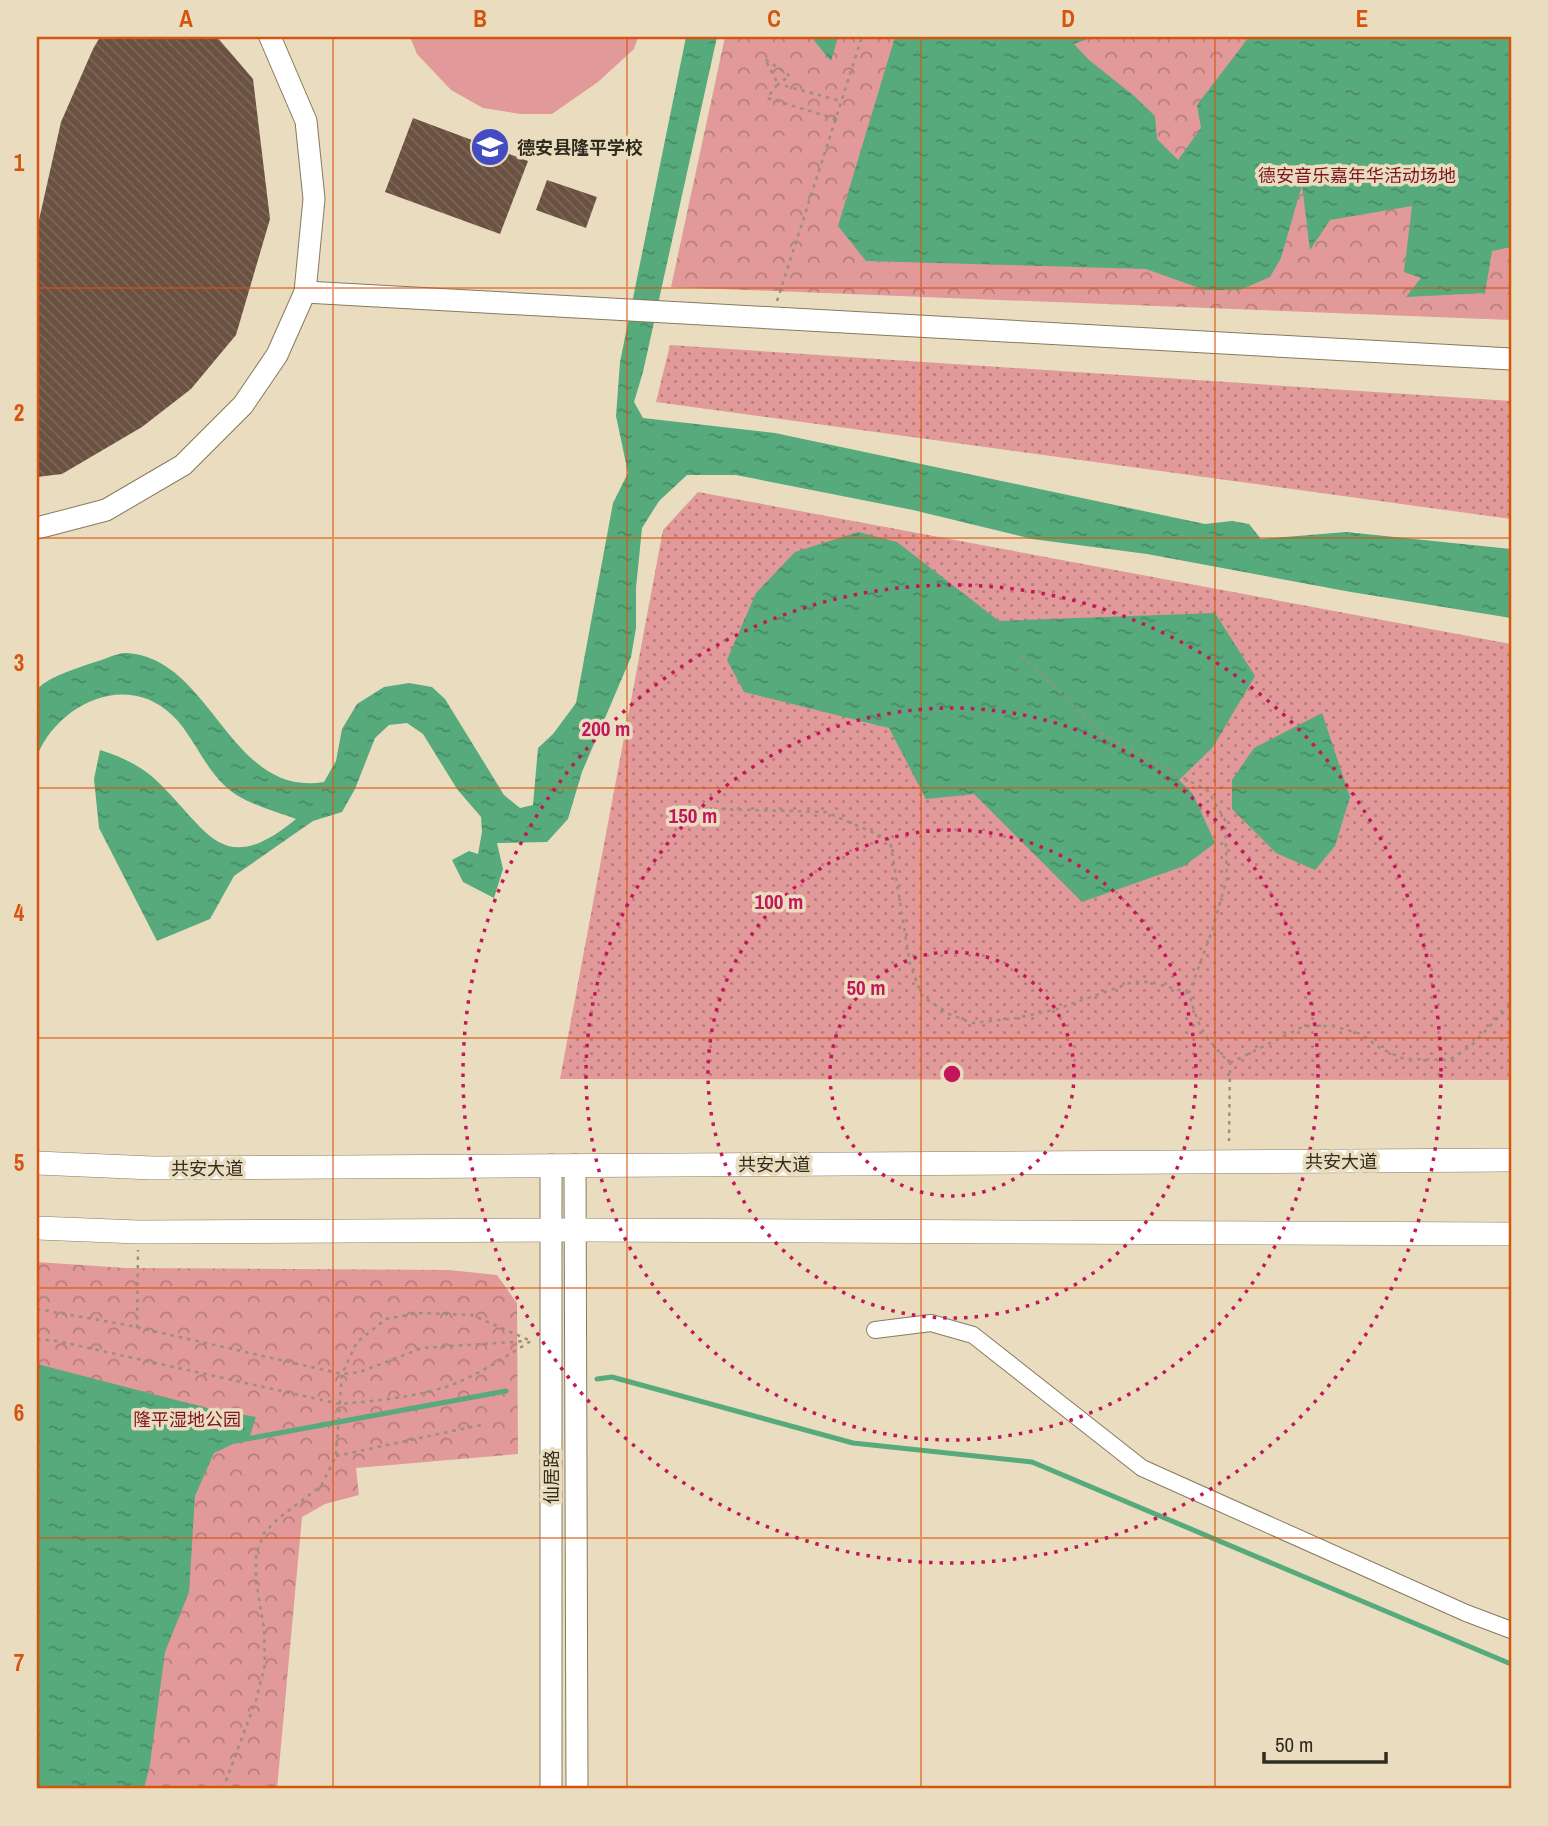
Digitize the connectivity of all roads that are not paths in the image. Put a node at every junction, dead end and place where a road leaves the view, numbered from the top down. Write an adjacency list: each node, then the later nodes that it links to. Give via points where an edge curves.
1 (270, 37): 2 (street, via 306,121 314,199)
2 (305, 292): 3 (street); 4 (street, via 277,355 243,405 183,465 106,510)
3 (1511, 359)
4 (37, 528)
5 (1511, 1160): 8 (main road, 共安大道)
6 (37, 1163): 7 (main road, 共安大道, via 152,1168)
7 (551, 1165): 8 (main road, 共安大道); 10 (street, 仙居路)
8 (575, 1165): 11 (street, 仙居路)
9 (37, 1228): 10 (main road, via 138,1232)
10 (551, 1230): 11 (main road); 15 (street, 仙居路, via 541,1340)
11 (577, 1230): 12 (main road); 16 (street, 仙居路)
12 (1511, 1234)
13 (875, 1330): 14 (street, via 931,1324 974,1335 1142,1468)
14 (1511, 1630)
15 (551, 1789)
16 (577, 1789)

